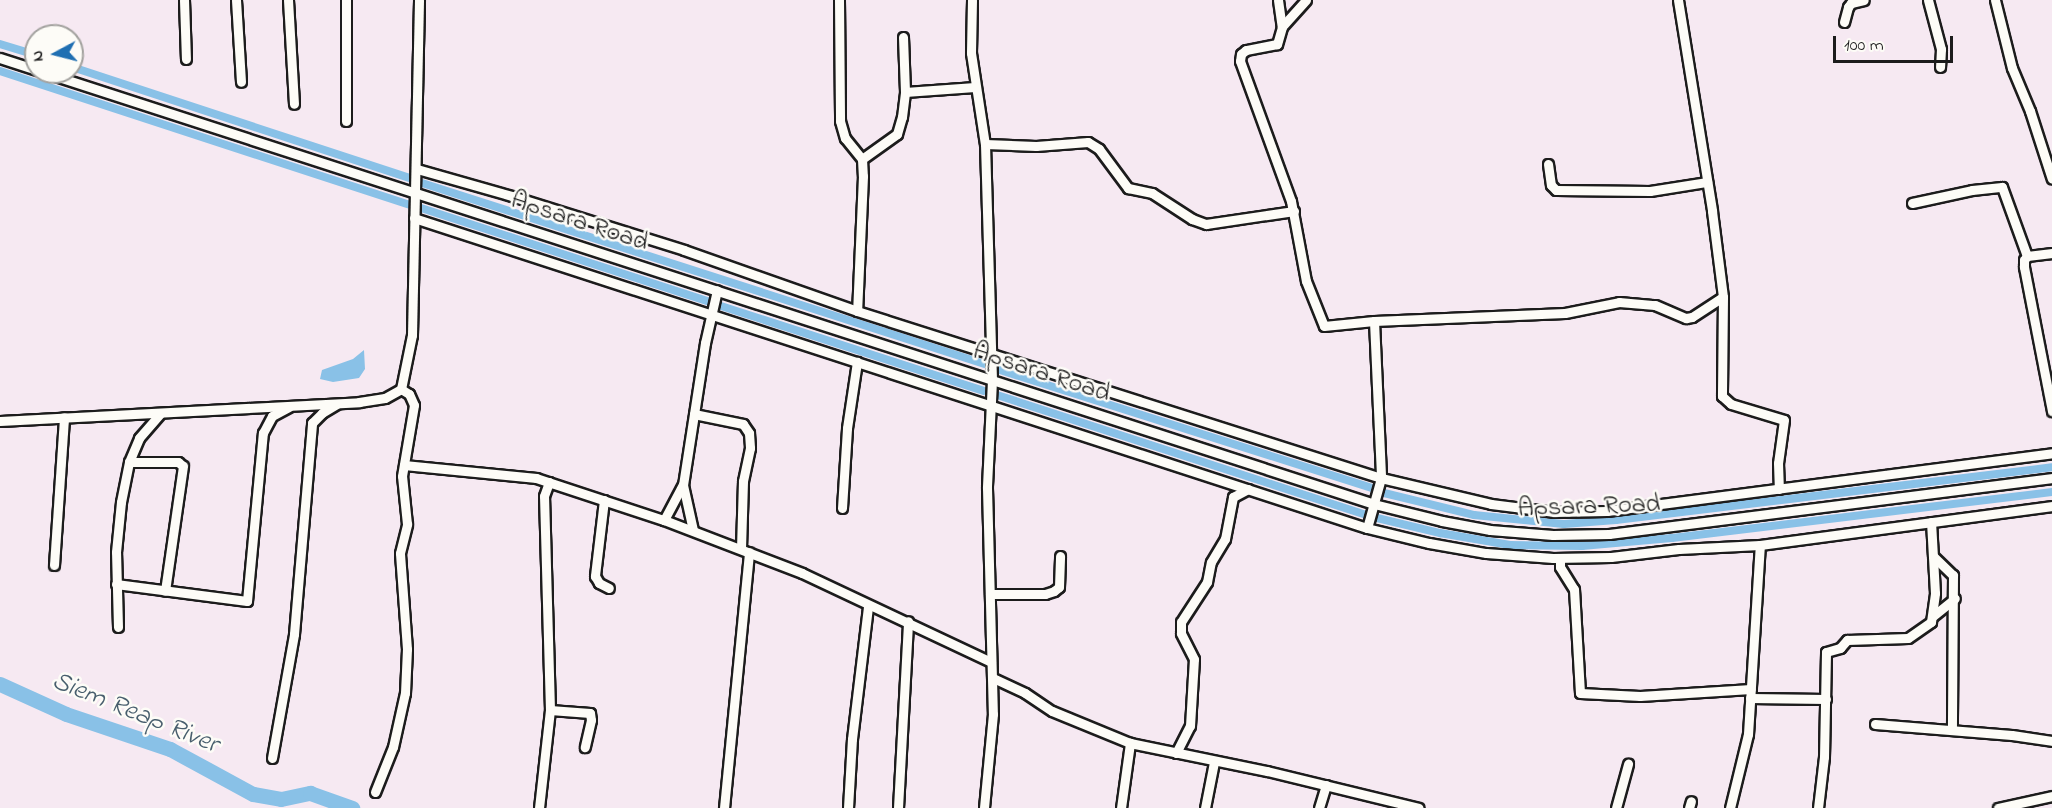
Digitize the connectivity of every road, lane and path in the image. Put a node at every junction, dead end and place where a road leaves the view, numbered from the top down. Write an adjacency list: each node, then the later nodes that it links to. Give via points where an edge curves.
1 (184, 0): 18 (street)
2 (237, 0): 21 (street)
3 (288, 0): 25 (street)
4 (346, 0): 26 (street)
5 (418, 0): 31 (street)
6 (839, 0): 29 (street, via 840,121 845,138)
7 (972, 0): 23 (street)
8 (1278, 0): 15 (street)
9 (1306, 0): 15 (street)
10 (1678, 0): 33 (street)
11 (1864, 0): 14 (street, via 1851,3)
12 (1928, 0): 20 (street, via 1941,49)
13 (1995, 0): 28 (street, via 2012,68)
14 (1844, 21)
15 (1282, 27): 36 (street, via 1277,44 1246,50 1240,60)
16 (903, 37): 24 (street)
17 (0, 58): 19 (street)
18 (186, 59)
19 (24, 66)
20 (1940, 66)
21 (241, 82)
22 (80, 84): 34 (street, Apsara Road)
23 (975, 87): 24 (street); 27 (street)
24 (905, 92): 29 (street, via 897,134)
25 (294, 104)
26 (346, 120)
27 (985, 144): 36 (street, via 1088,142 1099,149 1128,188 1152,193 1206,224); 45 (street)
28 (2049, 157): 32 (street)
29 (862, 159): 42 (street)
30 (1548, 164): 33 (street, via 1551,185 1556,190 1650,191)
31 (417, 170): 34 (street); 42 (street, via 684,250)
32 (2052, 178)
33 (1707, 182): 41 (street)
34 (416, 192): 37 (street); 40 (street, Apsara Road)
35 (1912, 203): 39 (street, via 2002,187)
36 (1294, 211): 44 (street, via 1306,281 1324,326)
37 (414, 218): 43 (street); 48 (street, via 412,335)
38 (2052, 253): 39 (street)
39 (2027, 256): 52 (street, via 2024,267 2028,296)
40 (717, 290): 43 (street); 47 (street, Apsara Road)
41 (1723, 297): 44 (street, via 1686,318 1655,305 1619,302 1565,314); 65 (street, via 1722,396 1731,404 1784,420)
42 (857, 311): 45 (street)
43 (712, 315): 46 (street); 54 (street)
44 (1374, 321): 60 (street)
45 (990, 353): 47 (street); 60 (street)
46 (857, 362): 51 (street); 69 (street, via 847,428)
47 (992, 380): 51 (street); 67 (street, Apsara Road)
48 (401, 389): 49 (street, via 386,398); 59 (street, via 409,394 414,405)
49 (338, 403): 50 (street); 100 (street, via 312,423 294,634)
50 (294, 405): 53 (street); 82 (street, via 272,416 263,433 248,600 236,602)
51 (989, 405): 64 (street); 83 (street)
52 (2052, 411)
53 (161, 413): 55 (street); 58 (street, via 145,429)
54 (694, 414): 63 (street); 75 (street, via 743,424 750,433 743,481)
55 (64, 417): 56 (street); 79 (street)
56 (0, 421)
57 (2052, 453): 65 (street)
58 (129, 462): 80 (street, via 121,502); 82 (street, via 177,462 183,466)
59 (404, 465): 62 (street); 104 (street, via 402,489 407,524 400,563 405,693 393,747)
60 (1381, 478): 65 (street, via 1491,504 1554,512 1607,511); 67 (street)
61 (2052, 478): 67 (street, Apsara Road, via 1609,534 1490,530)
62 (549, 482): 66 (street); 93 (street, via 544,496)
63 (683, 485): 70 (street); 73 (street)
64 (1248, 489): 72 (street); 99 (street, via 1233,497 1226,539 1181,622 1181,633 1194,659 1190,726)
65 (1779, 489)
66 (604, 500): 70 (street); 81 (street, via 596,576 599,583)
67 (1374, 504): 72 (street)
68 (2052, 506): 71 (street)
69 (842, 508)
70 (664, 520): 73 (street)
71 (1931, 522): 74 (street); 77 (street)
72 (1367, 528): 78 (street, via 1475,551)
73 (693, 530): 75 (street)
74 (1760, 545): 78 (street); 91 (street)
75 (745, 550): 85 (street); 107 (street)
76 (1060, 556): 83 (street, via 1059,587 1054,591)
77 (1933, 556): 84 (street, via 1953,575); 86 (street)
78 (1560, 558): 91 (street, via 1560,567 1575,589 1580,693)
79 (54, 565)
80 (116, 584): 82 (street); 88 (street)
81 (609, 588)
82 (165, 591)
83 (990, 594): 89 (street)
84 (1954, 598): 86 (street); 95 (street)
85 (868, 606): 87 (street); 108 (street)
86 (1933, 616): 92 (street, via 1931,622 1908,638 1847,640 1840,648 1826,651)
87 (908, 621): 89 (street); 109 (street)
88 (118, 627)
89 (991, 662): 90 (street)
90 (993, 678): 97 (street, via 1060,714); 110 (street)
91 (1751, 694): 92 (street); 116 (street, via 1747,742)
92 (1826, 699): 117 (street)
93 (550, 710): 98 (street, via 590,713); 106 (street)
94 (1875, 724): 95 (street)
95 (1952, 729): 96 (street)
96 (2052, 741)
97 (1130, 743): 99 (street); 111 (street)
98 (585, 747)
99 (1176, 753): 101 (street)
100 (272, 758)
101 (1214, 762): 103 (street); 112 (street)
102 (1628, 764): 115 (street)
103 (1326, 785): 113 (street); 114 (street)
104 (375, 792)
105 (2052, 796): 118 (street)
106 (539, 808)
107 (724, 808)
108 (848, 808)
109 (898, 808)
110 (984, 808)
111 (1121, 808)
112 (1205, 808)
113 (1319, 808)
114 (1419, 808)
115 (1616, 808)
116 (1730, 808)
117 (1818, 808)
118 (1998, 808)

